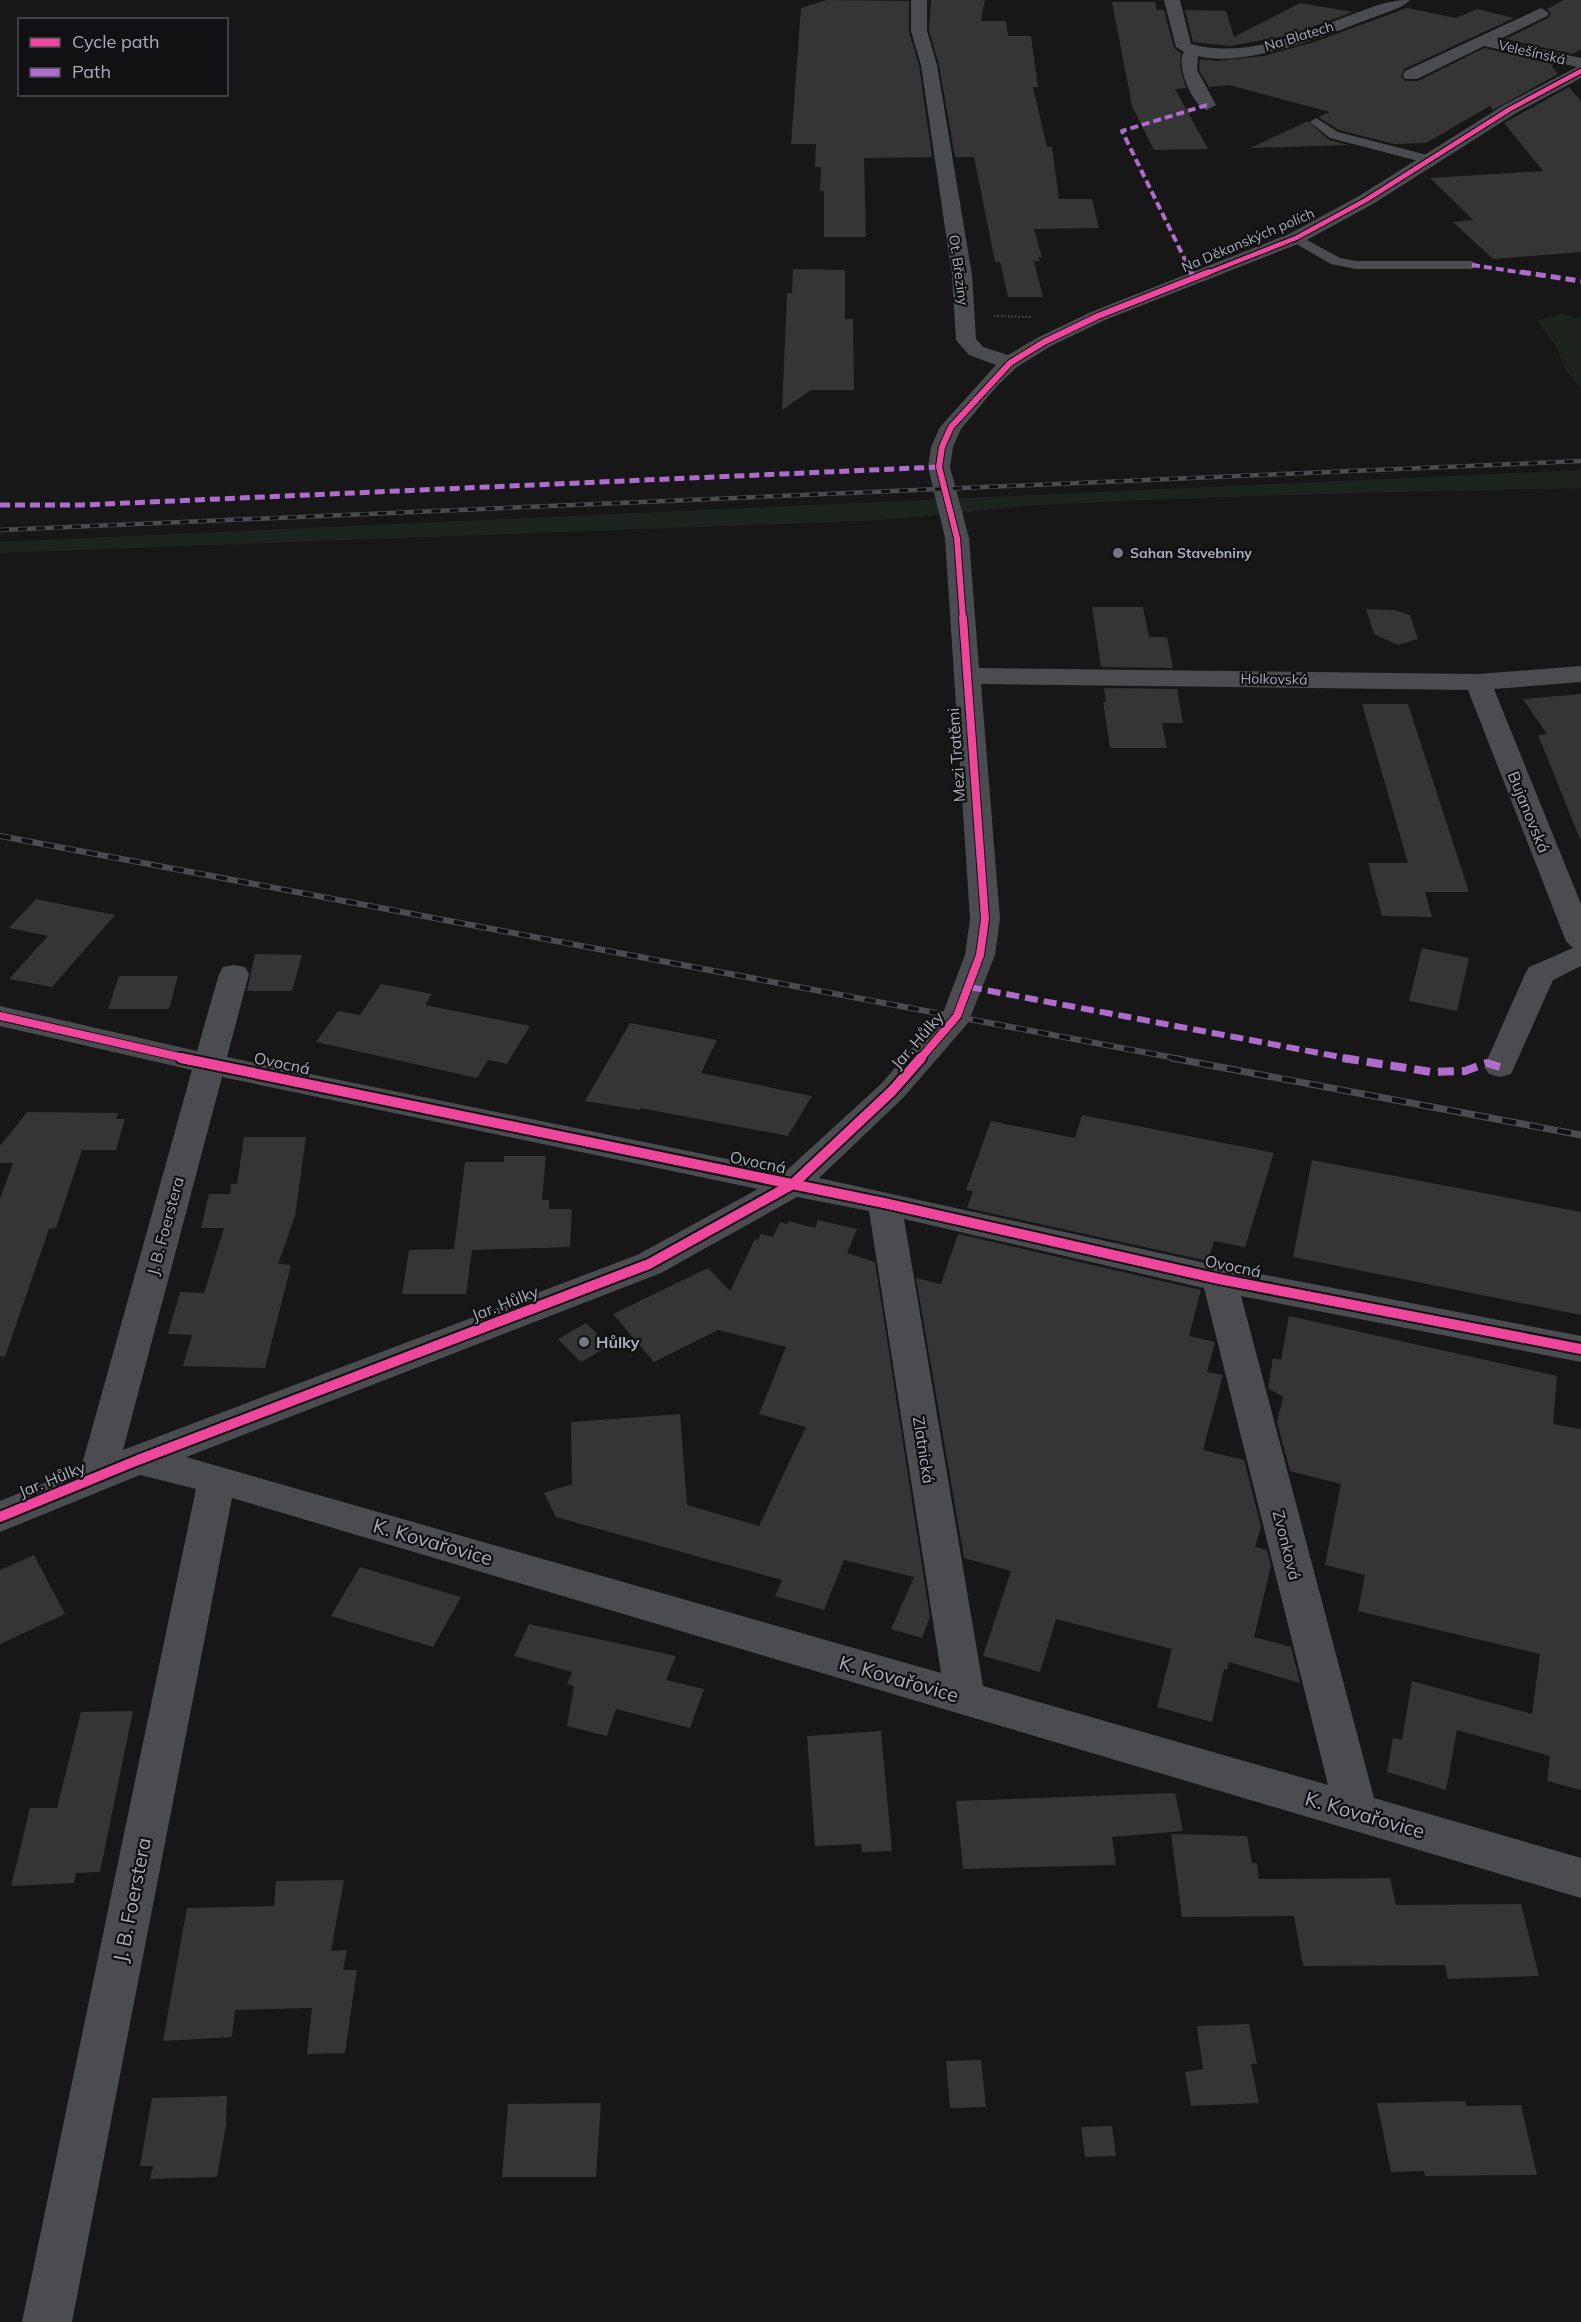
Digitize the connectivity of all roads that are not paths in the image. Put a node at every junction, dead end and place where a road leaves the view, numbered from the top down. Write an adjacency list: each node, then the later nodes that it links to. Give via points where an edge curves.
1 (919, 0): 15 (street, Ot. Březiny, via 919,31 934,92 934,112 963,275 966,340 976,351)
2 (1172, 0): 6 (street, via 1184,47)
3 (1402, 0): 6 (street, Na Blatech, via 1317,32 1234,55)
4 (1541, 13): 5 (street, Velešínská)
5 (1483, 41): 7 (street, Velešínská); 9 (street, Velešínská)
6 (1193, 52): 10 (street, via 1189,70)
7 (1581, 63)
8 (1581, 71): 12 (street, Na Děkanských polích, via 1510,109)
9 (1411, 75)
10 (1207, 105)
11 (1316, 122): 12 (lane, via 1334,135)
12 (1430, 160): 13 (street, Na Děkanských polích)
13 (1296, 238): 14 (lane, via 1336,261 1356,265); 15 (street, Na Děkanských polích, via 1070,328)
14 (1472, 265)
15 (1010, 363): 17 (street, Mezi Tratěmi, via 951,427 939,467 957,538)
16 (1581, 674): 18 (street, Holkovská)
17 (966, 676): 18 (street, Holkovská); 23 (street, Mezi Tratěmi, via 985,919 980,955)
18 (1478, 682): 19 (street, Bujanovská)
19 (1581, 942)
20 (1581, 955): 25 (street, via 1540,974)
21 (234, 974): 24 (street, J. B. Foerstera)
22 (0, 1016): 24 (street, Ovocná)
23 (957, 1016): 26 (street, Jar. Hůlky, via 892,1091)
24 (209, 1064): 26 (street, Ovocná); 31 (street, J. B. Foerstera)
25 (1500, 1067)
26 (793, 1184): 27 (street, Ovocná); 30 (street, Jar. Hůlky, via 649,1264)
27 (884, 1203): 28 (street, Ovocná); 34 (street, Zlatnická)
28 (1219, 1279): 29 (street, Ovocná); 35 (street, Zvonková)
29 (1581, 1348)
30 (138, 1460): 31 (street, Jar. Hůlky); 32 (street, K. Kovařovice)
31 (97, 1477): 33 (street, Jar. Hůlky)
32 (217, 1479): 34 (street, K. Kovařovice); 37 (street, J. B. Foerstera)
33 (0, 1517)
34 (965, 1698): 35 (street, K. Kovařovice)
35 (1356, 1812): 36 (street, K. Kovařovice)
36 (1581, 1878)
37 (47, 2322)

